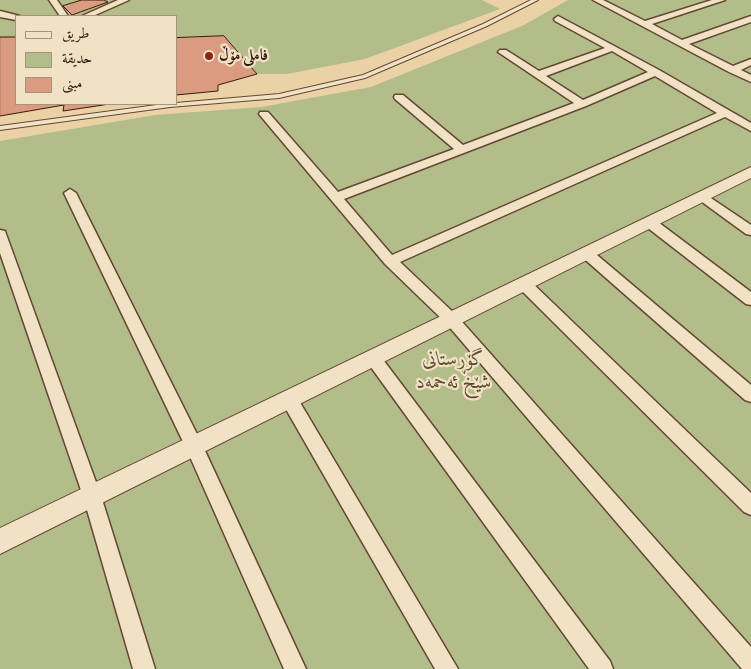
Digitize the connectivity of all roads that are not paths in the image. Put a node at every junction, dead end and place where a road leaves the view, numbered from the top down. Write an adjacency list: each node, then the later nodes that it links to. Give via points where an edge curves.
1 (53, 0): 7 (street)
2 (125, 0): 8 (street)
3 (535, 0): 24 (lane, via 365,76 279,96)
4 (597, 0): 12 (street)
5 (721, 0): 12 (street)
6 (0, 14): 9 (street)
7 (63, 15)
8 (88, 15)
9 (15, 17)
10 (558, 19): 14 (street)
11 (751, 19): 13 (street)
12 (644, 24): 13 (street)
13 (682, 43): 17 (street)
14 (613, 48): 18 (street); 19 (street)
15 (503, 52): 19 (street)
16 (751, 62): 17 (street)
17 (732, 70): 20 (street)
18 (656, 72): 22 (street); 25 (street)
19 (538, 75): 22 (street)
20 (751, 79)
21 (399, 97): 29 (street)
22 (582, 104): 29 (street)
23 (173, 105): 27 (lane)
24 (178, 105)
25 (726, 113): 28 (street); 38 (street)
26 (264, 114): 33 (street)
27 (0, 128)
28 (751, 128)
29 (462, 150): 33 (street)
30 (751, 173): 32 (street)
31 (70, 193): 45 (street)
32 (702, 196): 34 (street); 35 (street)
33 (336, 198): 38 (street)
34 (649, 222): 37 (street); 40 (street)
35 (751, 230)
36 (0, 234): 46 (street)
37 (586, 253): 39 (street); 43 (street)
38 (390, 261): 41 (street)
39 (524, 284): 41 (street); 47 (street)
40 (751, 300)
41 (451, 320): 42 (street); 49 (street)
42 (373, 358): 44 (street); 53 (street)
43 (751, 395)
44 (289, 399): 45 (street); 52 (street)
45 (194, 446): 46 (street); 51 (street)
46 (92, 496): 48 (street); 50 (street)
47 (751, 506)
48 (0, 542)
49 (751, 663)
50 (144, 669)
51 (295, 669)
52 (447, 669)
53 (602, 669)

